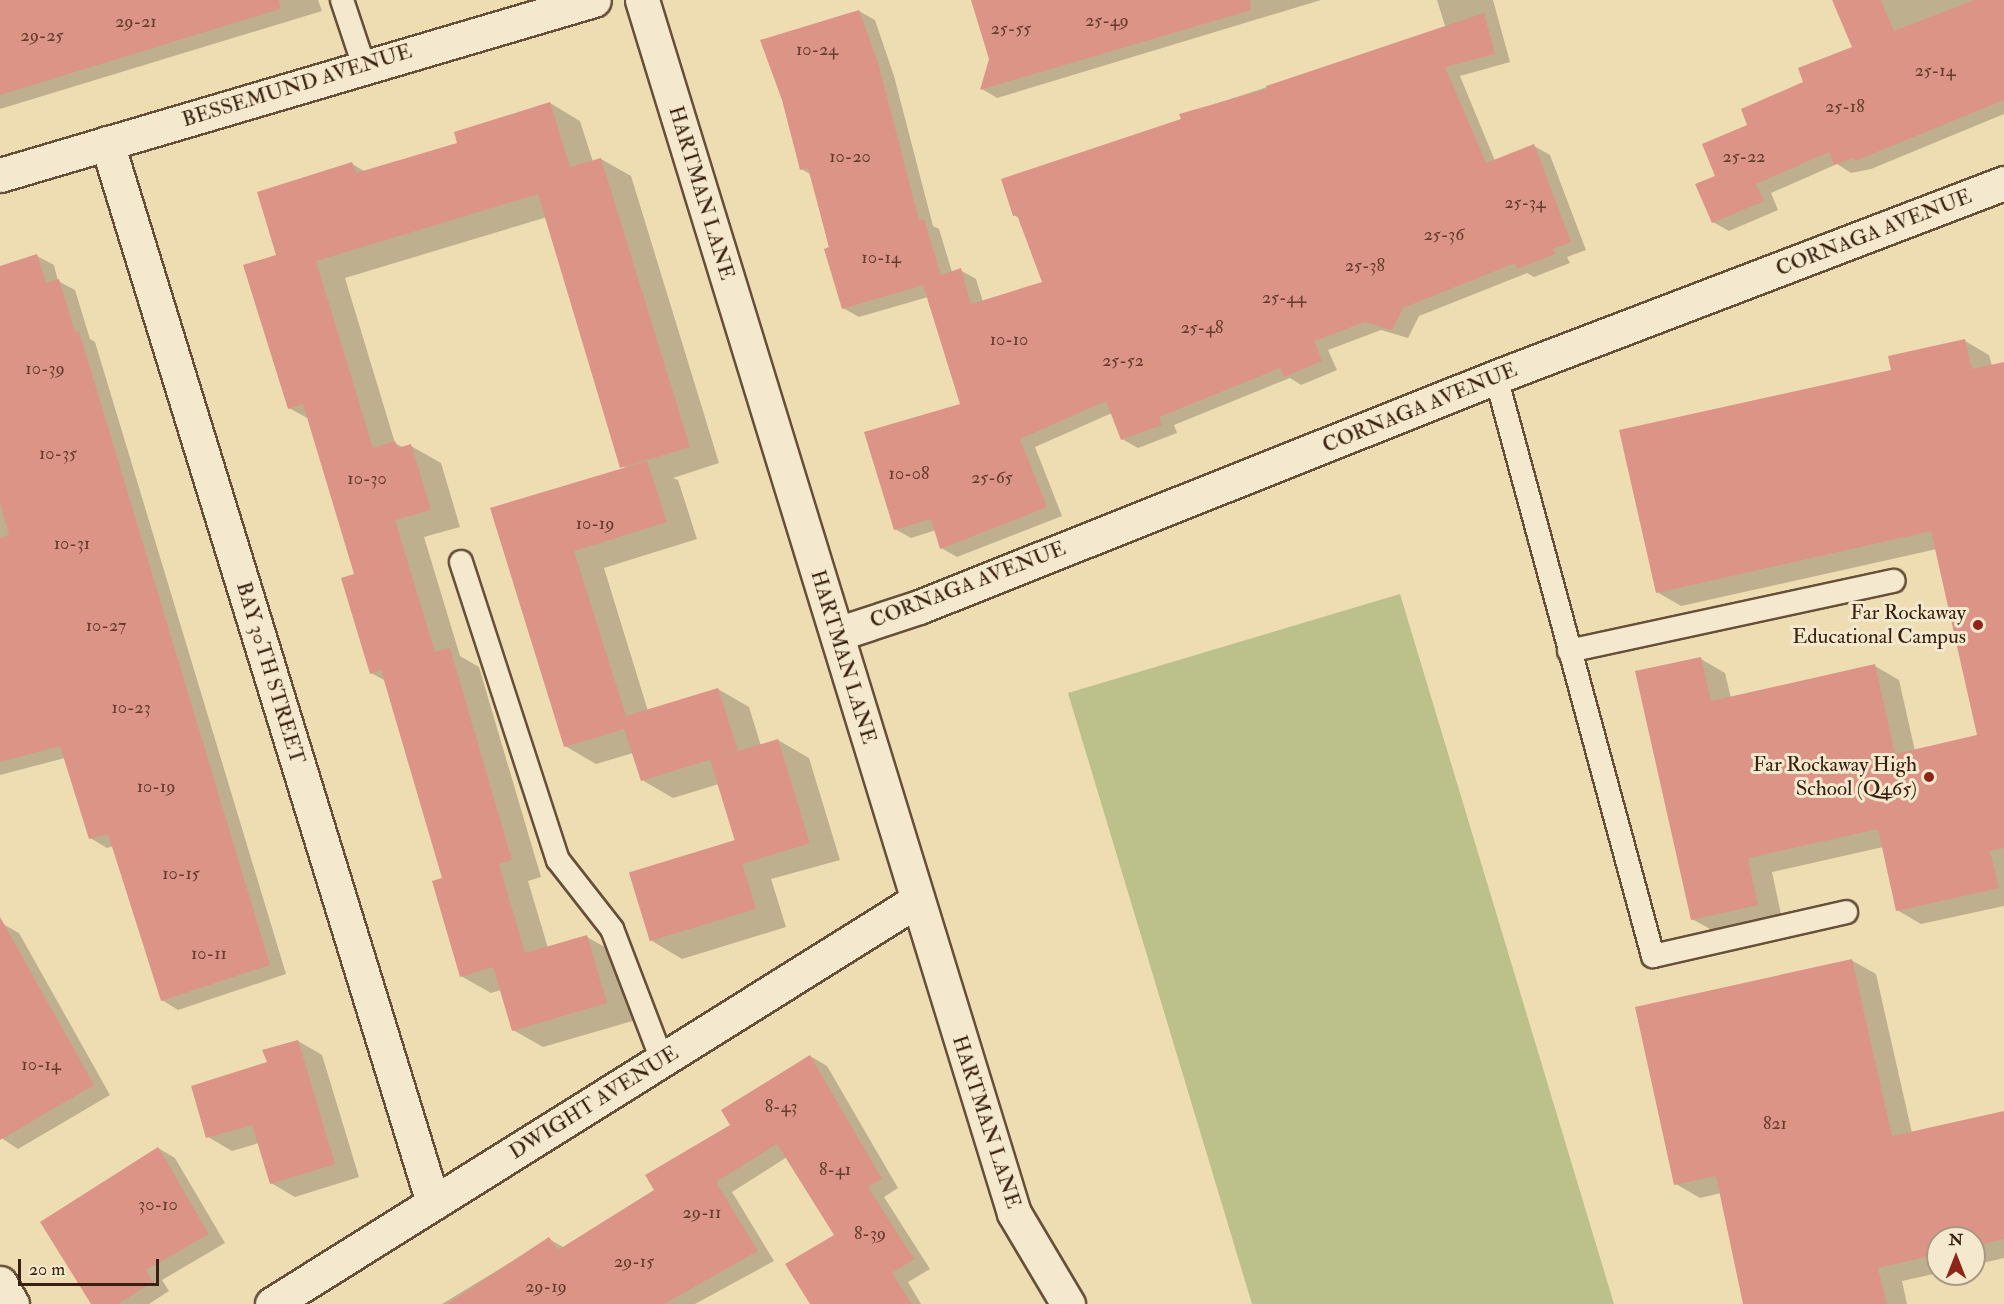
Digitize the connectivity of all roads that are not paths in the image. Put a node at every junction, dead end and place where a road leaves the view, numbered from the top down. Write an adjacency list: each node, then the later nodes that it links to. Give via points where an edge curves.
1 (342, 0): 4 (lane)
2 (594, 0): 4 (street, BESSEMUND AVENUE)
3 (642, 0): 11 (street, HARTMAN LANE)
4 (364, 66): 5 (street, BESSEMUND AVENUE)
5 (107, 142): 6 (street, BESSEMUND AVENUE); 16 (street, BAY 30TH STREET)
6 (0, 175)
7 (2004, 183): 8 (street, CORNAGA AVENUE)
8 (1496, 377): 11 (street, CORNAGA AVENUE, via 919,607); 12 (lane)
9 (461, 562): 15 (lane, via 558,860 612,929)
10 (1894, 581): 12 (lane)
11 (837, 634): 13 (street, HARTMAN LANE)
12 (1569, 651): 14 (lane, via 1653,956)
13 (916, 902): 15 (street, DWIGHT AVENUE); 20 (street, HARTMAN LANE, via 1014,1213)
14 (1846, 912)
15 (662, 1060): 16 (street, DWIGHT AVENUE)
16 (433, 1203): 19 (street, DWIGHT AVENUE)
17 (0, 1283): 18 (street)
18 (12, 1304)
19 (272, 1304)
20 (1068, 1304)

